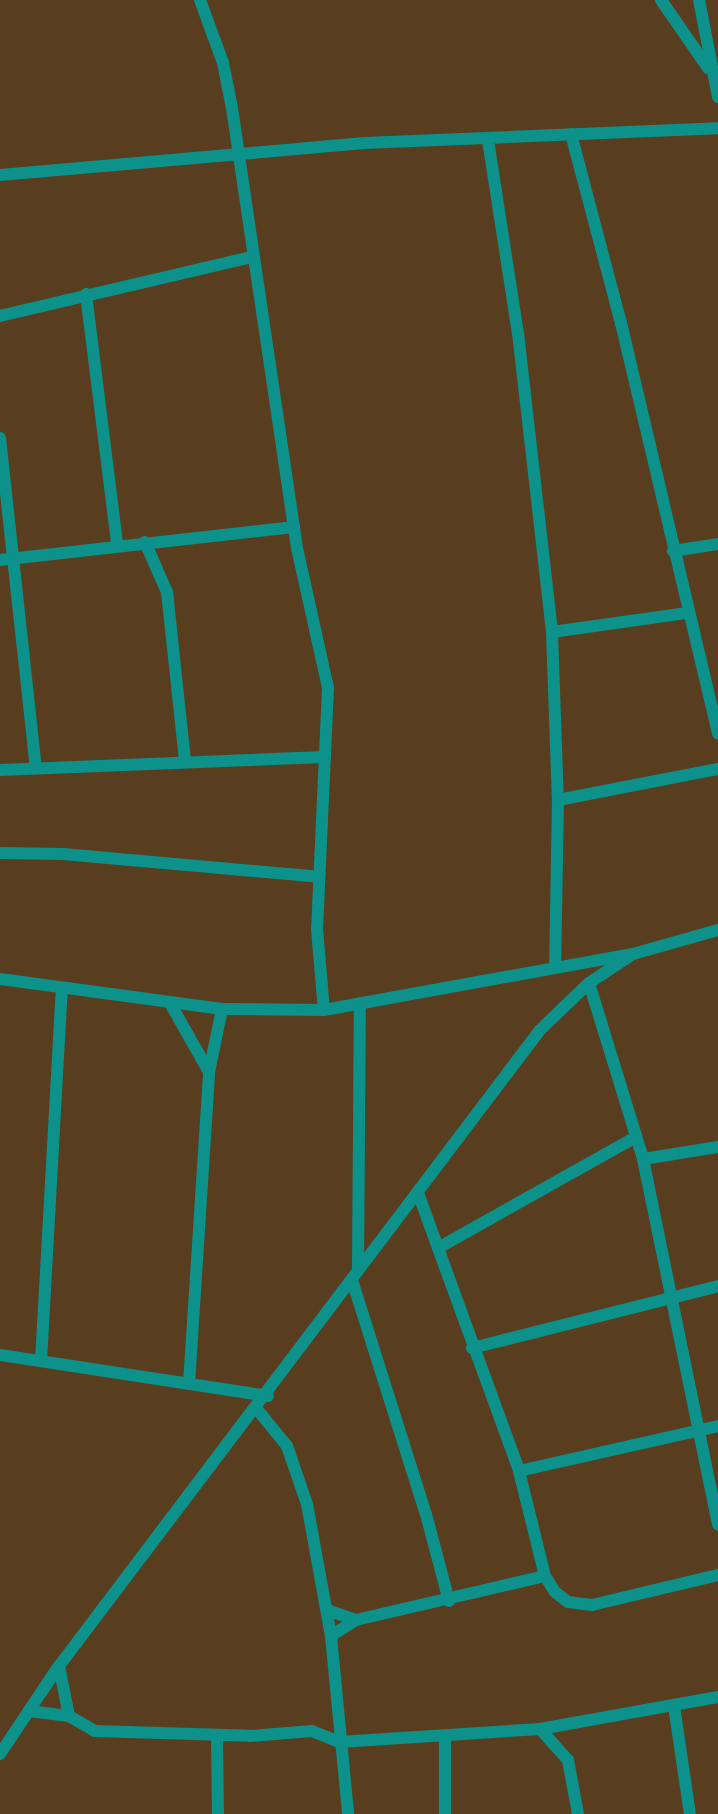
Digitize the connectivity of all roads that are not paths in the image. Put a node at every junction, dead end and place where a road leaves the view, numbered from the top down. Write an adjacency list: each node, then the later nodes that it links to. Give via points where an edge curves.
1 (200, 0): 9 (street, via 223,63)
2 (661, 0): 4 (street)
3 (699, 0): 4 (street)
4 (711, 74): 5 (street)
5 (718, 98)
6 (718, 128): 7 (street)
7 (571, 134): 8 (street); 19 (street, via 621,323)
8 (488, 140): 9 (street, via 365,143); 23 (street, via 518,333)
9 (240, 155): 10 (street); 11 (street)
10 (0, 175)
11 (251, 257): 12 (street); 15 (street)
12 (86, 294): 13 (street); 17 (street)
13 (0, 316)
14 (0, 438): 20 (street)
15 (294, 527): 16 (street); 25 (street, via 323,651 327,688)
16 (145, 542): 17 (street); 26 (street, via 167,591)
17 (117, 544): 20 (street)
18 (718, 544): 19 (street)
19 (673, 551): 22 (street)
20 (16, 558): 21 (street); 27 (street)
21 (0, 560)
22 (688, 613): 23 (street); 24 (street)
23 (552, 632): 30 (street)
24 (718, 734)
25 (324, 757): 26 (street); 32 (street)
26 (185, 761): 27 (street)
27 (36, 768): 29 (street)
28 (718, 769): 30 (street)
29 (0, 770)
30 (558, 800): 35 (street)
31 (0, 853): 32 (street, via 63,854)
32 (318, 877): 42 (street, via 317,929)
33 (718, 930): 34 (street)
34 (633, 954): 35 (street); 37 (street)
35 (555, 967): 40 (street)
36 (0, 979): 38 (street)
37 (589, 983): 44 (street); 47 (street, via 540,1030)
38 (62, 988): 39 (street); 54 (street)
39 (170, 1003): 41 (street); 43 (street)
40 (360, 1003): 42 (street); 49 (street)
41 (222, 1009): 42 (street); 43 (street)
42 (324, 1010)
43 (209, 1072): 55 (street)
44 (636, 1137): 46 (street); 48 (street)
45 (718, 1147): 46 (street)
46 (643, 1159): 51 (street)
47 (418, 1193): 48 (street); 49 (street)
48 (438, 1248): 52 (street)
49 (355, 1275): 56 (street); 64 (street)
50 (718, 1286): 51 (street)
51 (670, 1296): 52 (street); 59 (street)
52 (472, 1347): 60 (street)
53 (0, 1355): 54 (street)
54 (40, 1361): 55 (street)
55 (189, 1384): 56 (street)
56 (268, 1396): 57 (street)
57 (256, 1408): 65 (street, via 286,1446 297,1469); 68 (street)
58 (718, 1426): 59 (street)
59 (696, 1429): 60 (street); 61 (street)
60 (519, 1472): 63 (street)
61 (718, 1524)
62 (718, 1575): 63 (street, via 592,1605 568,1602 555,1592)
63 (545, 1576): 64 (street)
64 (449, 1601): 66 (street)
65 (327, 1610): 66 (street); 67 (street)
66 (356, 1620): 67 (street)
67 (331, 1636): 76 (street)
68 (59, 1666): 71 (street); 72 (street)
69 (718, 1697): 70 (street)
70 (674, 1706): 73 (street); 82 (street)
71 (29, 1711): 72 (street); 77 (street)
72 (69, 1716): 74 (street, via 95,1731)
73 (540, 1730): 75 (street); 81 (street, via 568,1760)
74 (217, 1736): 76 (street, via 312,1731); 78 (street)
75 (445, 1739): 76 (street); 80 (street)
76 (339, 1742): 79 (street)
77 (0, 1754)
78 (218, 1814)
79 (348, 1814)
80 (445, 1814)
81 (578, 1814)
82 (690, 1814)

